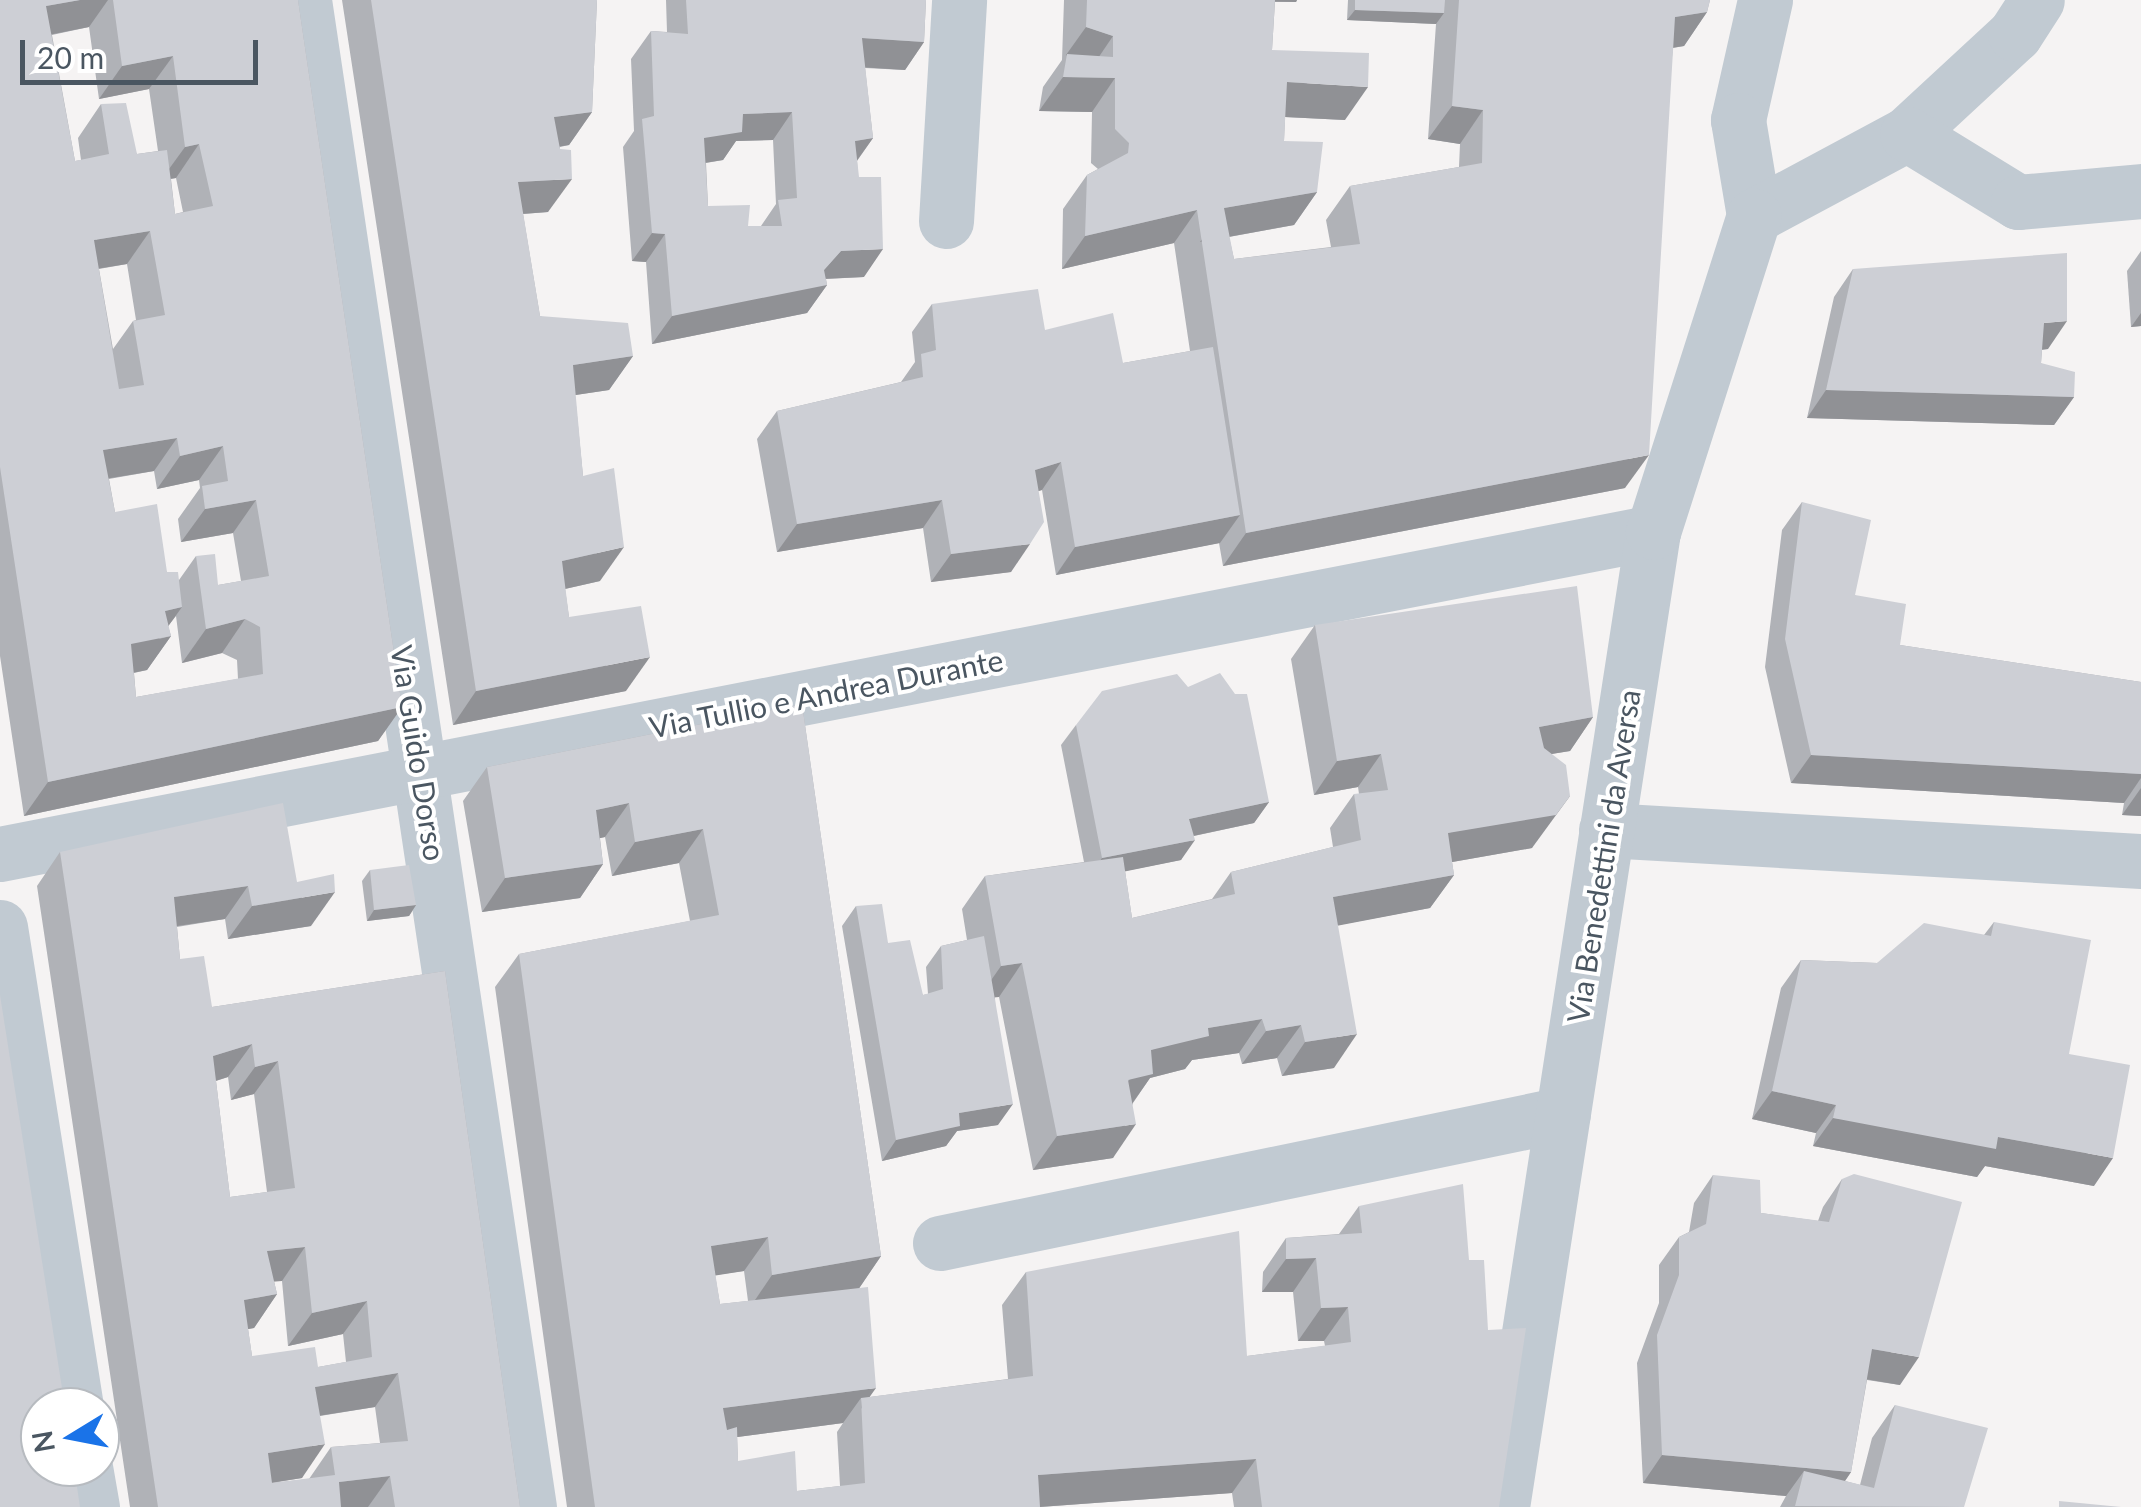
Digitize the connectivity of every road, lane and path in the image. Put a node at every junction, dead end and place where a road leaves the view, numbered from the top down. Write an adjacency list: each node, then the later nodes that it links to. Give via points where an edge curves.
1 (304, 0): 10 (street, Via Guido Dorso)
2 (958, 0): 8 (street)
3 (1765, 0): 7 (street, via 1738,120)
4 (2037, 0): 5 (street, via 2015,34)
5 (1906, 134): 6 (street, via 2018,202); 7 (street)
6 (2141, 191)
7 (1754, 216): 9 (street, Via Benedettini da Aversa)
8 (946, 221)
9 (1653, 532): 10 (street, Via Tullio e Andrea Durante); 11 (street, Via Benedettini da Aversa)
10 (422, 772): 12 (street, Via Tullio e Andrea Durante); 18 (street, Via Guido Dorso)
11 (1606, 830): 13 (street); 15 (street, Via Benedettini da Aversa)
12 (0, 854)
13 (2141, 861)
14 (0, 928): 17 (street)
15 (1563, 1114): 16 (street); 19 (street, Via Benedettini da Aversa)
16 (940, 1244)
17 (73, 1387)
18 (528, 1507)
19 (1502, 1507)

